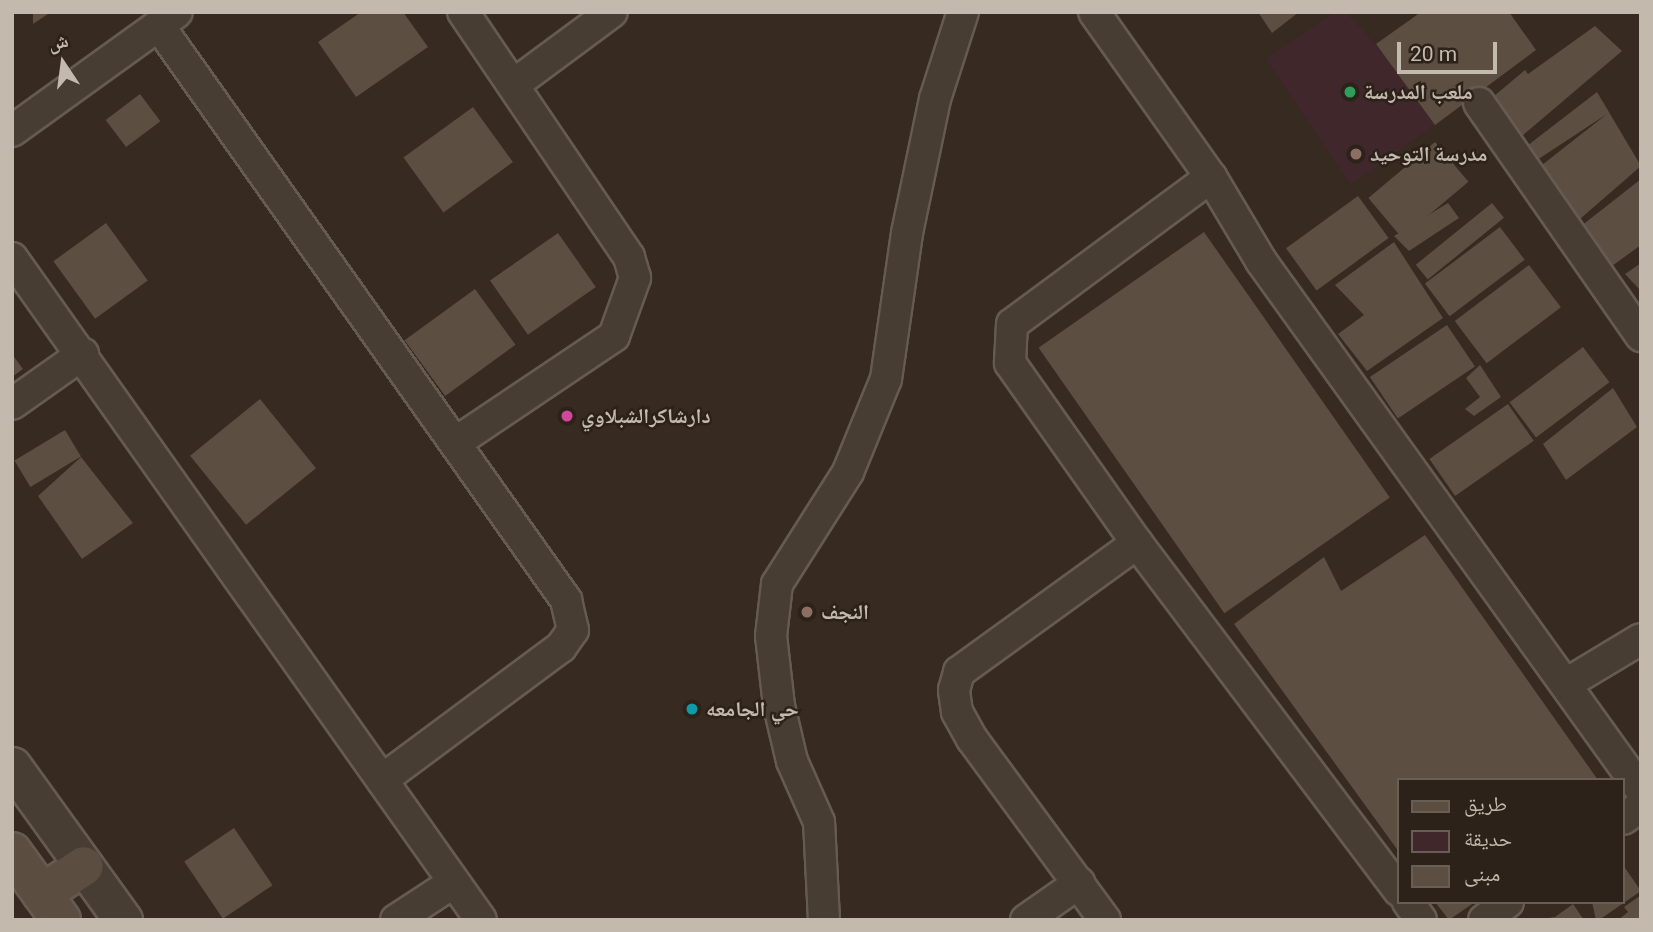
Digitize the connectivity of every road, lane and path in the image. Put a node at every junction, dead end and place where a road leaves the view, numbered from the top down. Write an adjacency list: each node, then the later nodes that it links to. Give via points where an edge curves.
1 (463, 12): 6 (street)
2 (612, 12): 6 (street)
3 (963, 12): 34 (street, via 915,193 886,379 848,472 777,584 771,636 779,706 792,761 819,822)
4 (1094, 12): 9 (street)
5 (168, 19): 8 (street); 14 (street)
6 (516, 83): 14 (street, via 629,257 635,278 614,336)
7 (1479, 103): 11 (street)
8 (12, 131)
9 (1211, 177): 15 (street, via 1012,324 1008,339 1010,363 1026,394); 17 (street, via 1261,261)
10 (12, 258): 12 (street)
11 (1641, 337)
12 (83, 354): 13 (street); 19 (street)
13 (12, 404)
14 (458, 441): 19 (street, via 566,600 573,630 540,667)
15 (1137, 543): 26 (street, via 959,672 954,690 957,712 972,739); 27 (street)
16 (1641, 639): 17 (street)
17 (1566, 684): 20 (street)
18 (12, 766): 24 (street)
19 (382, 780): 25 (street)
20 (1641, 790)
21 (1641, 806): 22 (street)
22 (1625, 818)
23 (12, 852): 30 (main road)
24 (84, 866): 30 (main road); 31 (street)
25 (454, 882): 32 (street); 33 (street)
26 (1079, 883): 35 (street); 36 (street)
27 (1398, 890)
28 (1409, 904): 37 (street)
29 (1505, 904): 38 (street)
30 (51, 907)
31 (123, 920)
32 (397, 920)
33 (481, 920)
34 (824, 920)
35 (1026, 920)
36 (1105, 920)
37 (1421, 920)
38 (1484, 920)

